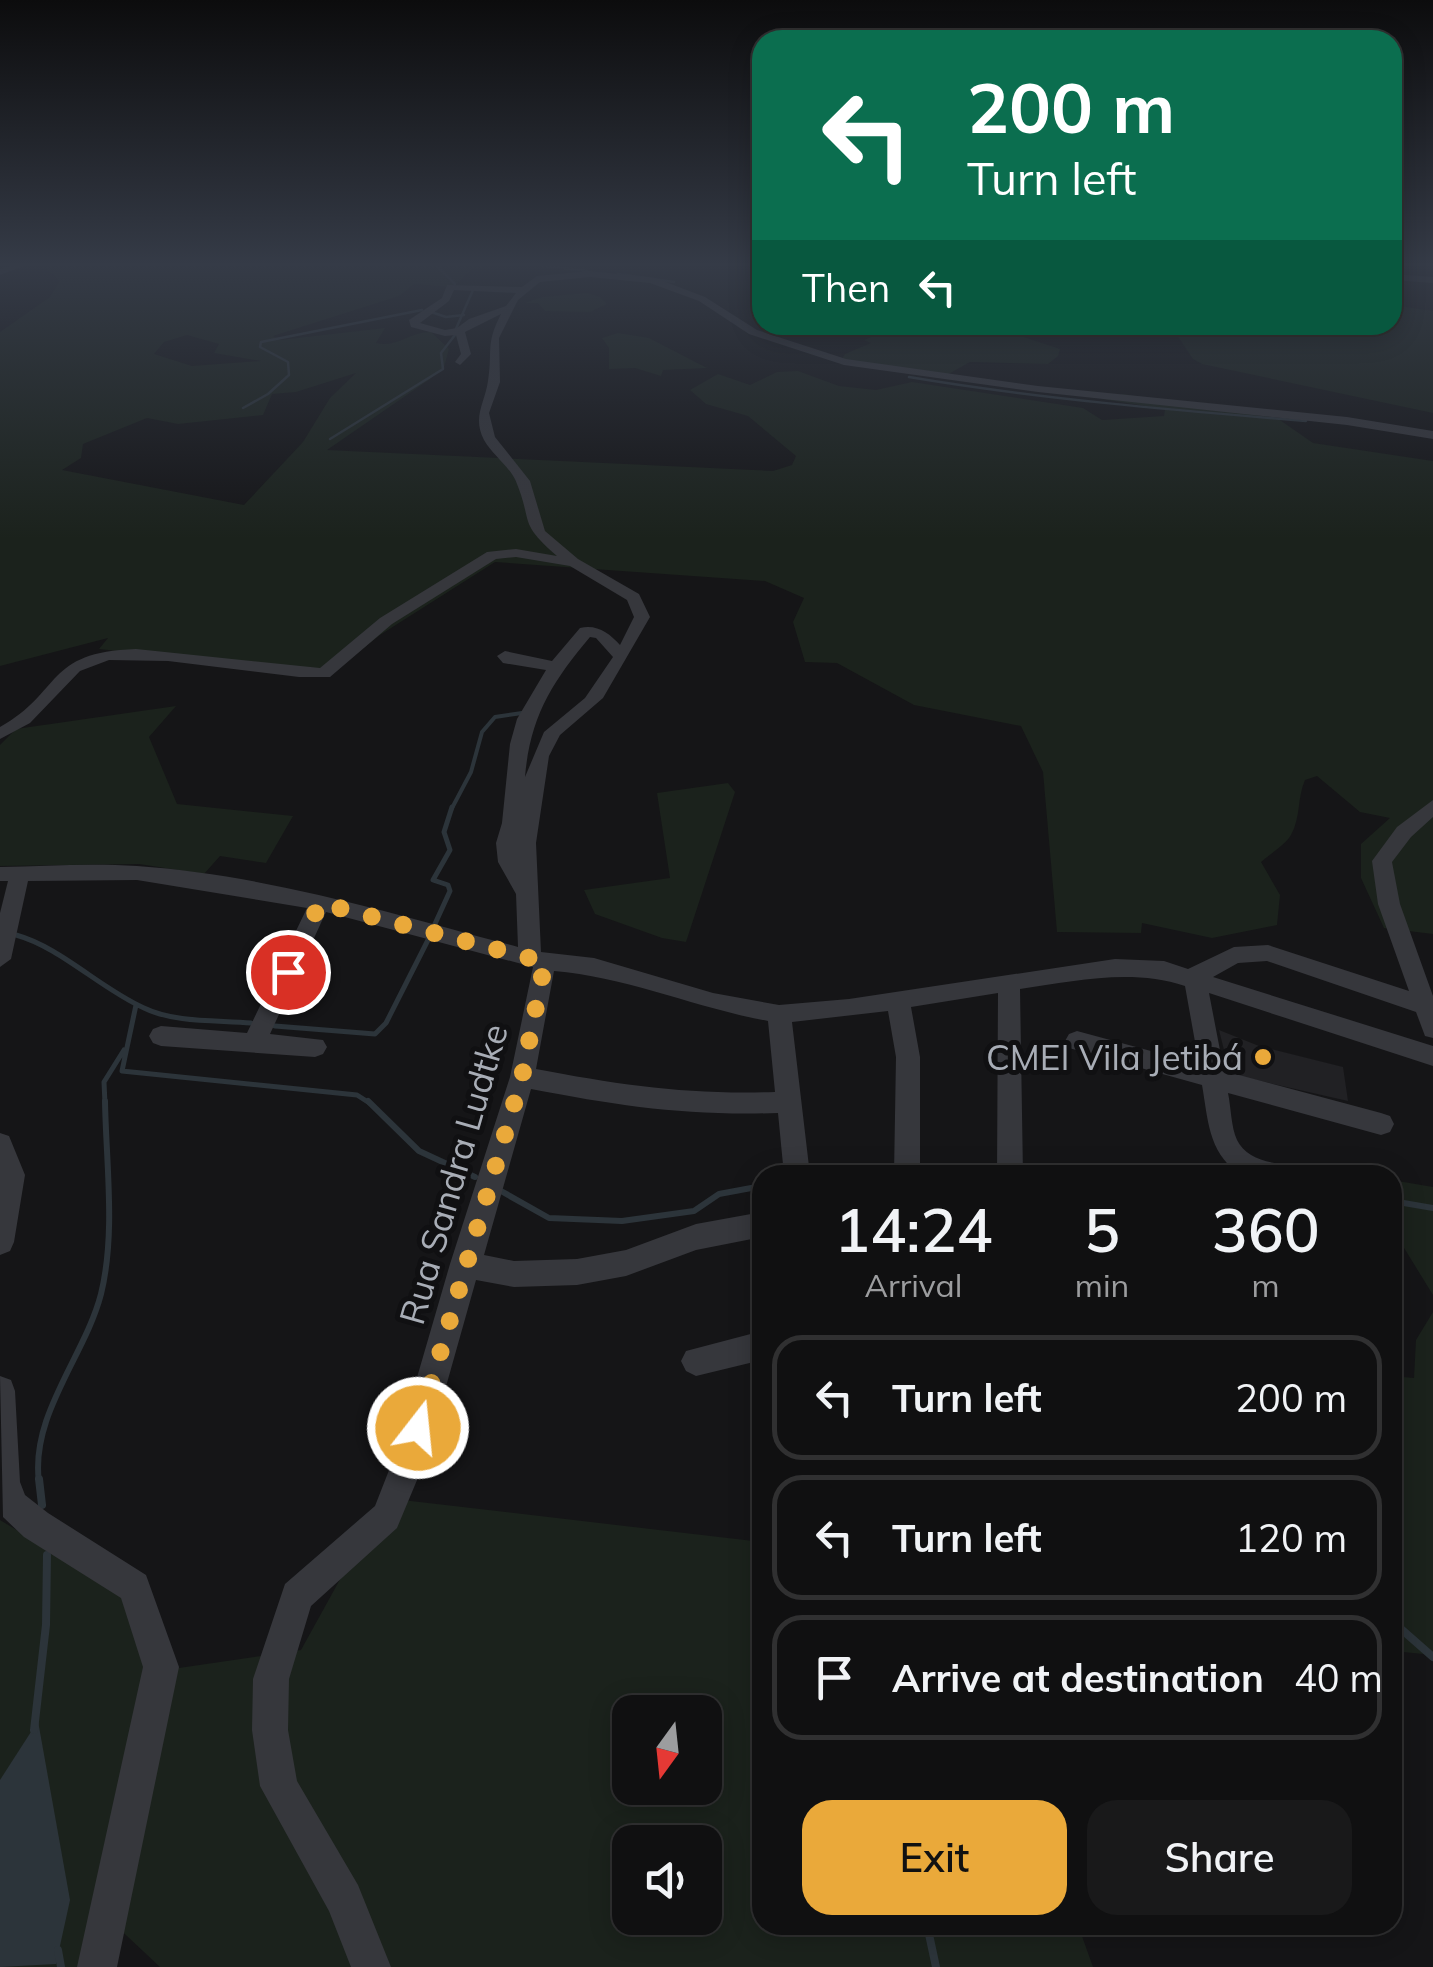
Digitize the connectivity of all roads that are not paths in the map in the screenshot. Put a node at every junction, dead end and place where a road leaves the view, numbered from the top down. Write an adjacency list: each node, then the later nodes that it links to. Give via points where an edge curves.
1 (465, 356): 4 (street)
2 (495, 356): 6 (street, via 483,413 489,438 523,482 540,533)
3 (817, 356): 5 (street)
4 (460, 362)
5 (1433, 435)
6 (573, 562): 7 (street, via 639,604 642,616); 10 (street, via 492,555 386,621 324,673 134,655 93,658)
7 (619, 654): 9 (street, via 602,635 586,631); 13 (street, via 600,692 545,744)
8 (504, 656): 9 (street)
9 (556, 667): 13 (street, via 526,719 513,772 506,843)
10 (0, 734)
11 (1433, 806): 21 (street, via 1382,861 1388,904)
12 (10, 874): 14 (street, via 137,873); 15 (street)
13 (523, 890): 17 (street, Rua Sandra Ludtke)
14 (320, 903): 17 (street); 25 (street)
15 (1, 950): 16 (street)
16 (0, 959)
17 (537, 959): 22 (street, via 594,966); 29 (street, Rua Sandra Ludtke)
18 (1195, 976): 19 (street, via 1115,968); 21 (street, via 1234,955 1268,953); 28 (street); 30 (street)
19 (1009, 983): 20 (street); 36 (street)
20 (898, 1000): 22 (street); 35 (street, via 908,1056)
21 (1425, 1006): 23 (street)
22 (779, 1014): 31 (street)
23 (1433, 1029)
24 (161, 1036): 25 (street)
25 (256, 1041): 27 (street)
26 (1077, 1041): 30 (street)
27 (316, 1047)
28 (1433, 1056)
29 (522, 1077): 31 (street, via 654,1101); 40 (street, Rua Sandra Ludtke)
30 (1216, 1079): 32 (street); 37 (street, via 1225,1143)
31 (790, 1102): 34 (street)
32 (1381, 1124)
33 (0, 1144): 39 (street, via 12,1175)
34 (796, 1165)
35 (907, 1165)
36 (1010, 1165)
37 (1249, 1165)
38 (752, 1227): 40 (street, via 577,1272 514,1274)
39 (0, 1242)
40 (464, 1264): 45 (street, Rua Sandra Ludtke, via 386,1518 298,1596 271,1679 279,1786 344,1899)
41 (752, 1348): 42 (street)
42 (696, 1361)
43 (0, 1391): 44 (street, via 4,1482 14,1506 134,1587 162,1667)
44 (98, 1967)
45 (371, 1967)

